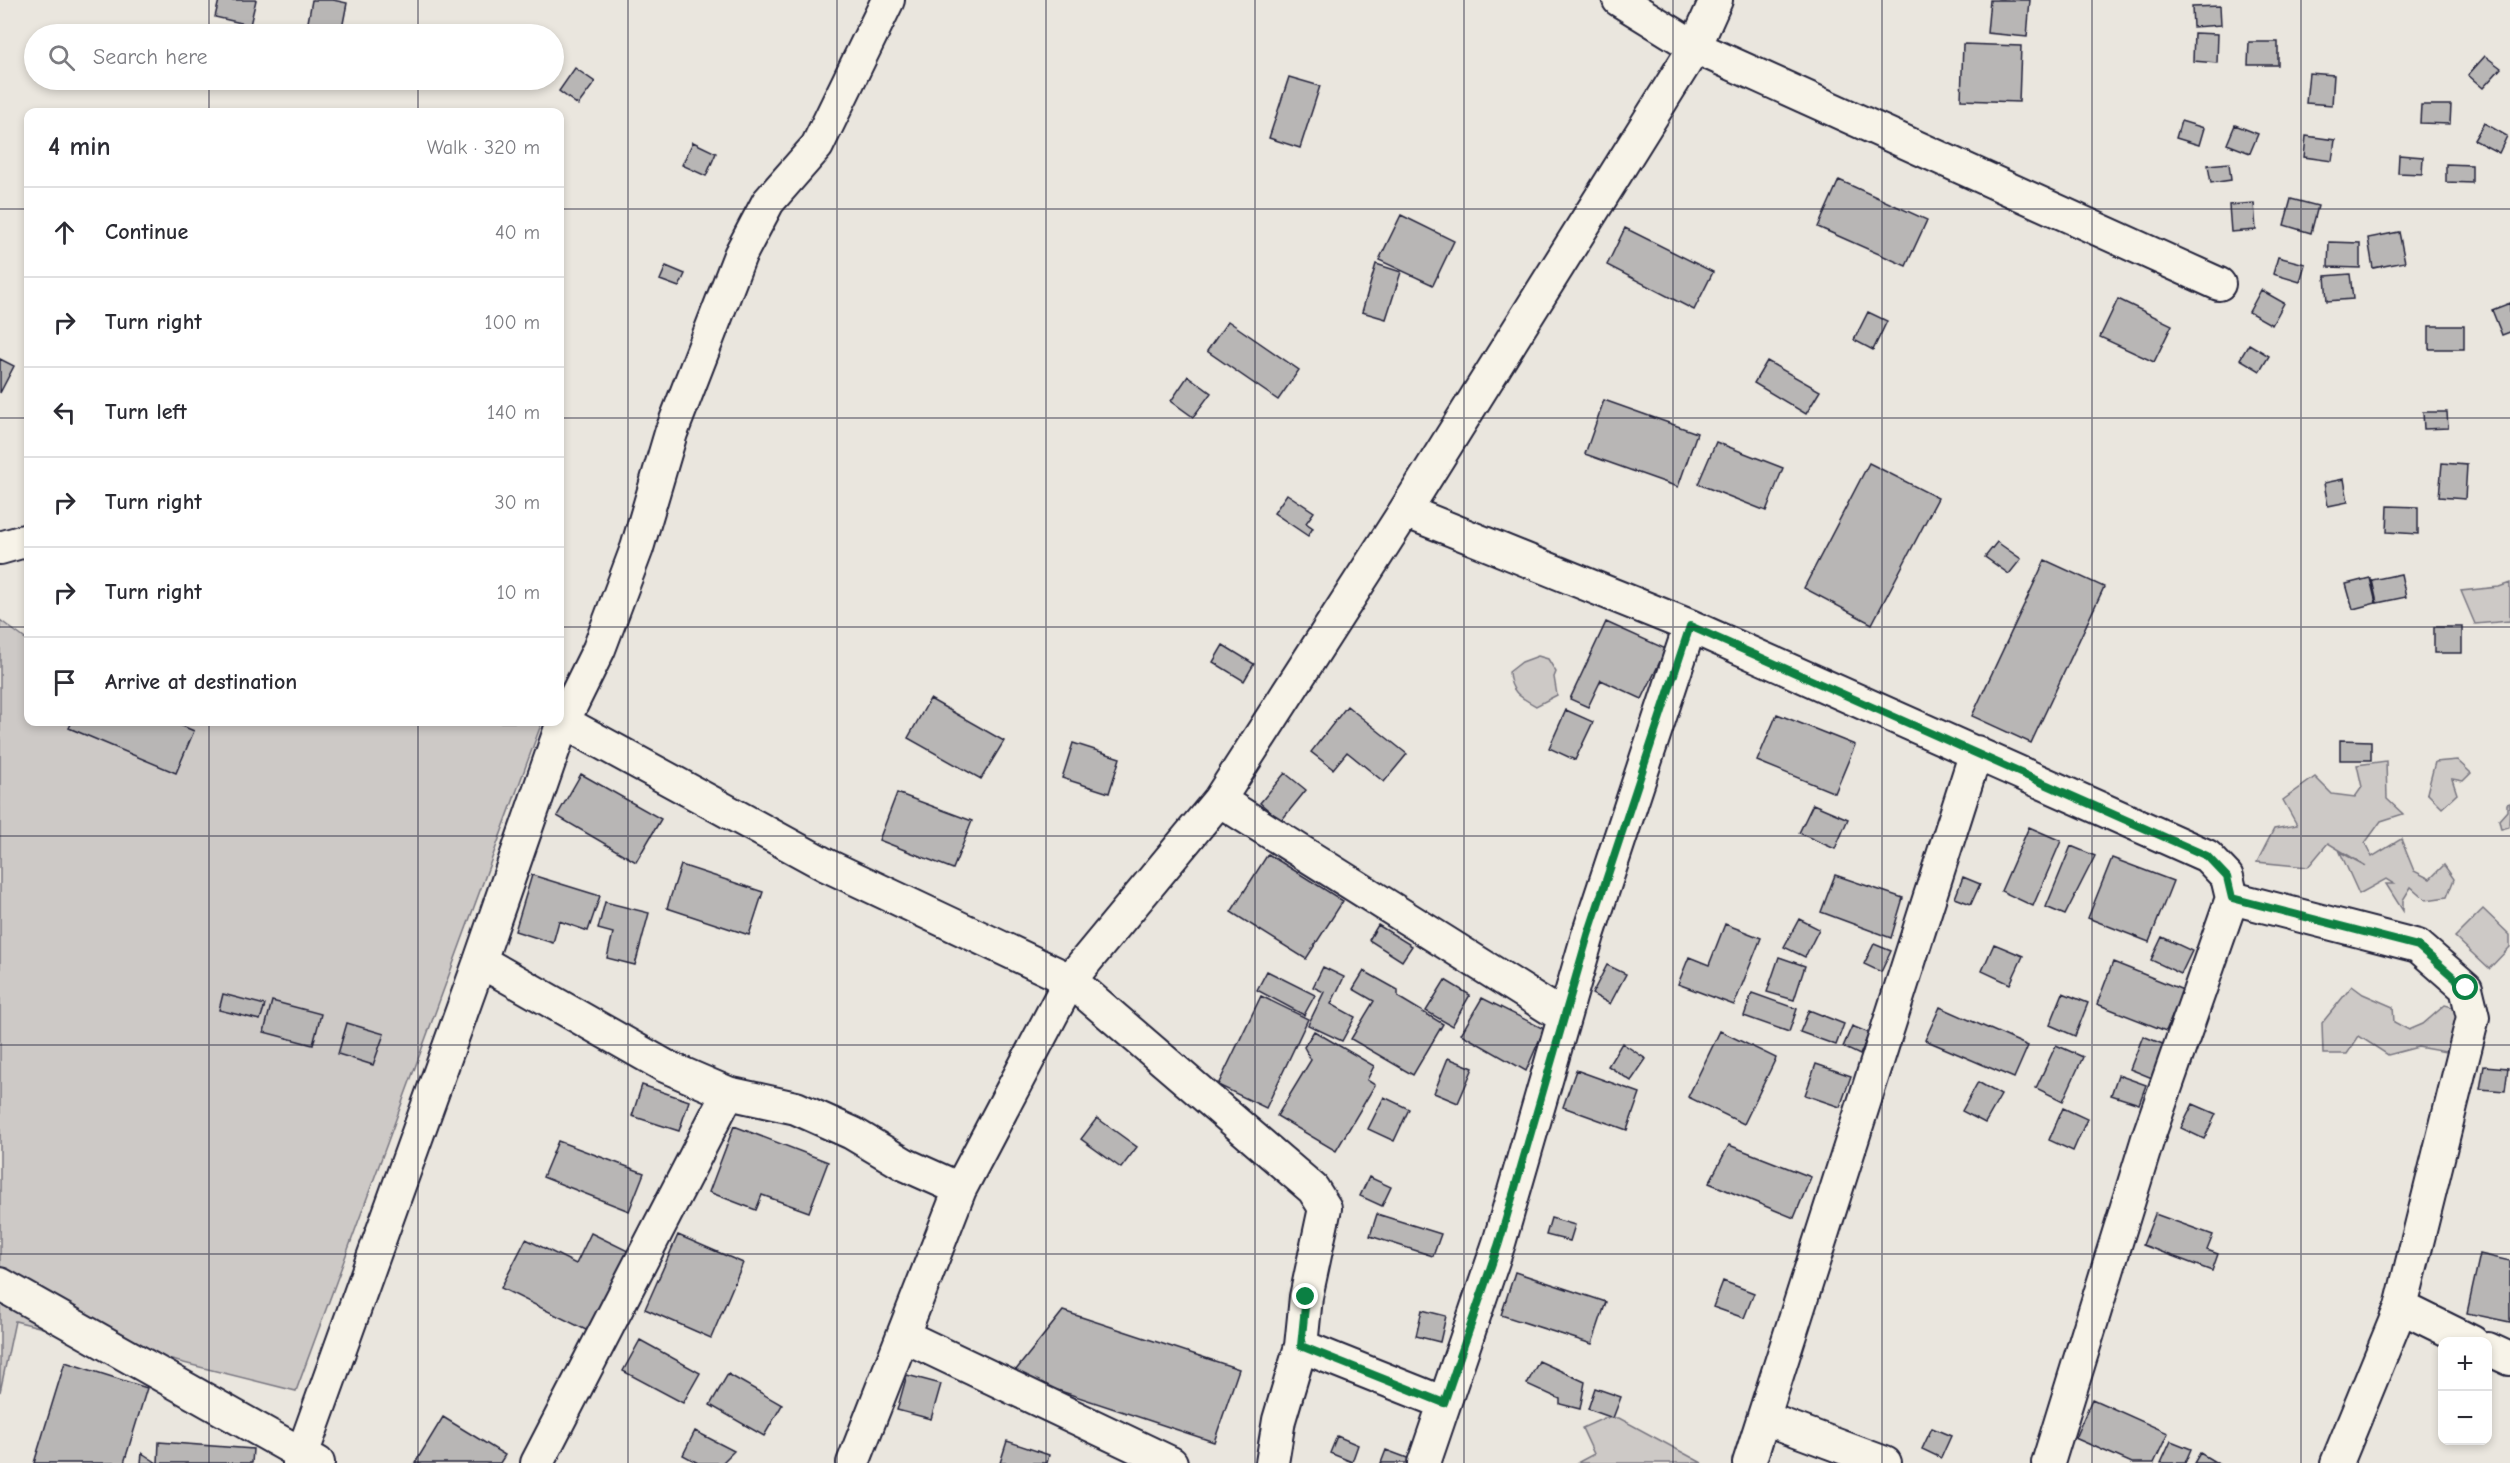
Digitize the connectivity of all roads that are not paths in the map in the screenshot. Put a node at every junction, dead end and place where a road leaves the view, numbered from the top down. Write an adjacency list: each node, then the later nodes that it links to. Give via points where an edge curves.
1 (888, 0): 10 (street, via 817,146 768,202 740,255 671,433 637,548 599,649)
2 (1619, 0): 4 (street)
3 (1716, 0): 4 (street)
4 (1695, 47): 5 (street); 6 (street)
5 (2219, 284)
6 (1405, 511): 9 (street); 14 (street)
7 (24, 541): 8 (street)
8 (0, 549)
9 (1690, 626): 13 (street); 18 (street)
10 (564, 715)
11 (564, 723): 17 (street, via 826,865)
12 (559, 726): 16 (street)
13 (1976, 752): 15 (street, via 2207,856 2227,877); 29 (street)
14 (1219, 800): 17 (street); 18 (street)
15 (2232, 898): 22 (street, via 2418,946 2466,988 2473,1017); 38 (street, via 2149,1135)
16 (480, 961): 19 (street, via 665,1066); 30 (street)
17 (1070, 980): 20 (street); 25 (street, via 1313,1189 1325,1208 1306,1297)
18 (1564, 1017): 28 (street, via 1499,1243)
19 (728, 1093): 20 (street, via 796,1108); 31 (street)
20 (960, 1189): 23 (street)
21 (0, 1284): 30 (street)
22 (2401, 1308): 24 (street); 39 (street)
23 (904, 1336): 32 (street); 33 (street)
24 (2463, 1337)
25 (1301, 1346): 28 (street); 34 (street, via 1279,1420)
26 (2492, 1351): 27 (street)
27 (2510, 1359)
28 (1444, 1403): 35 (street)
29 (1764, 1418): 36 (street); 37 (street)
30 (306, 1460)
31 (537, 1463)
32 (853, 1463)
33 (1171, 1463)
34 (1272, 1463)
35 (1424, 1463)
36 (1749, 1463)
37 (1885, 1463)
38 (2048, 1463)
39 (2337, 1463)

